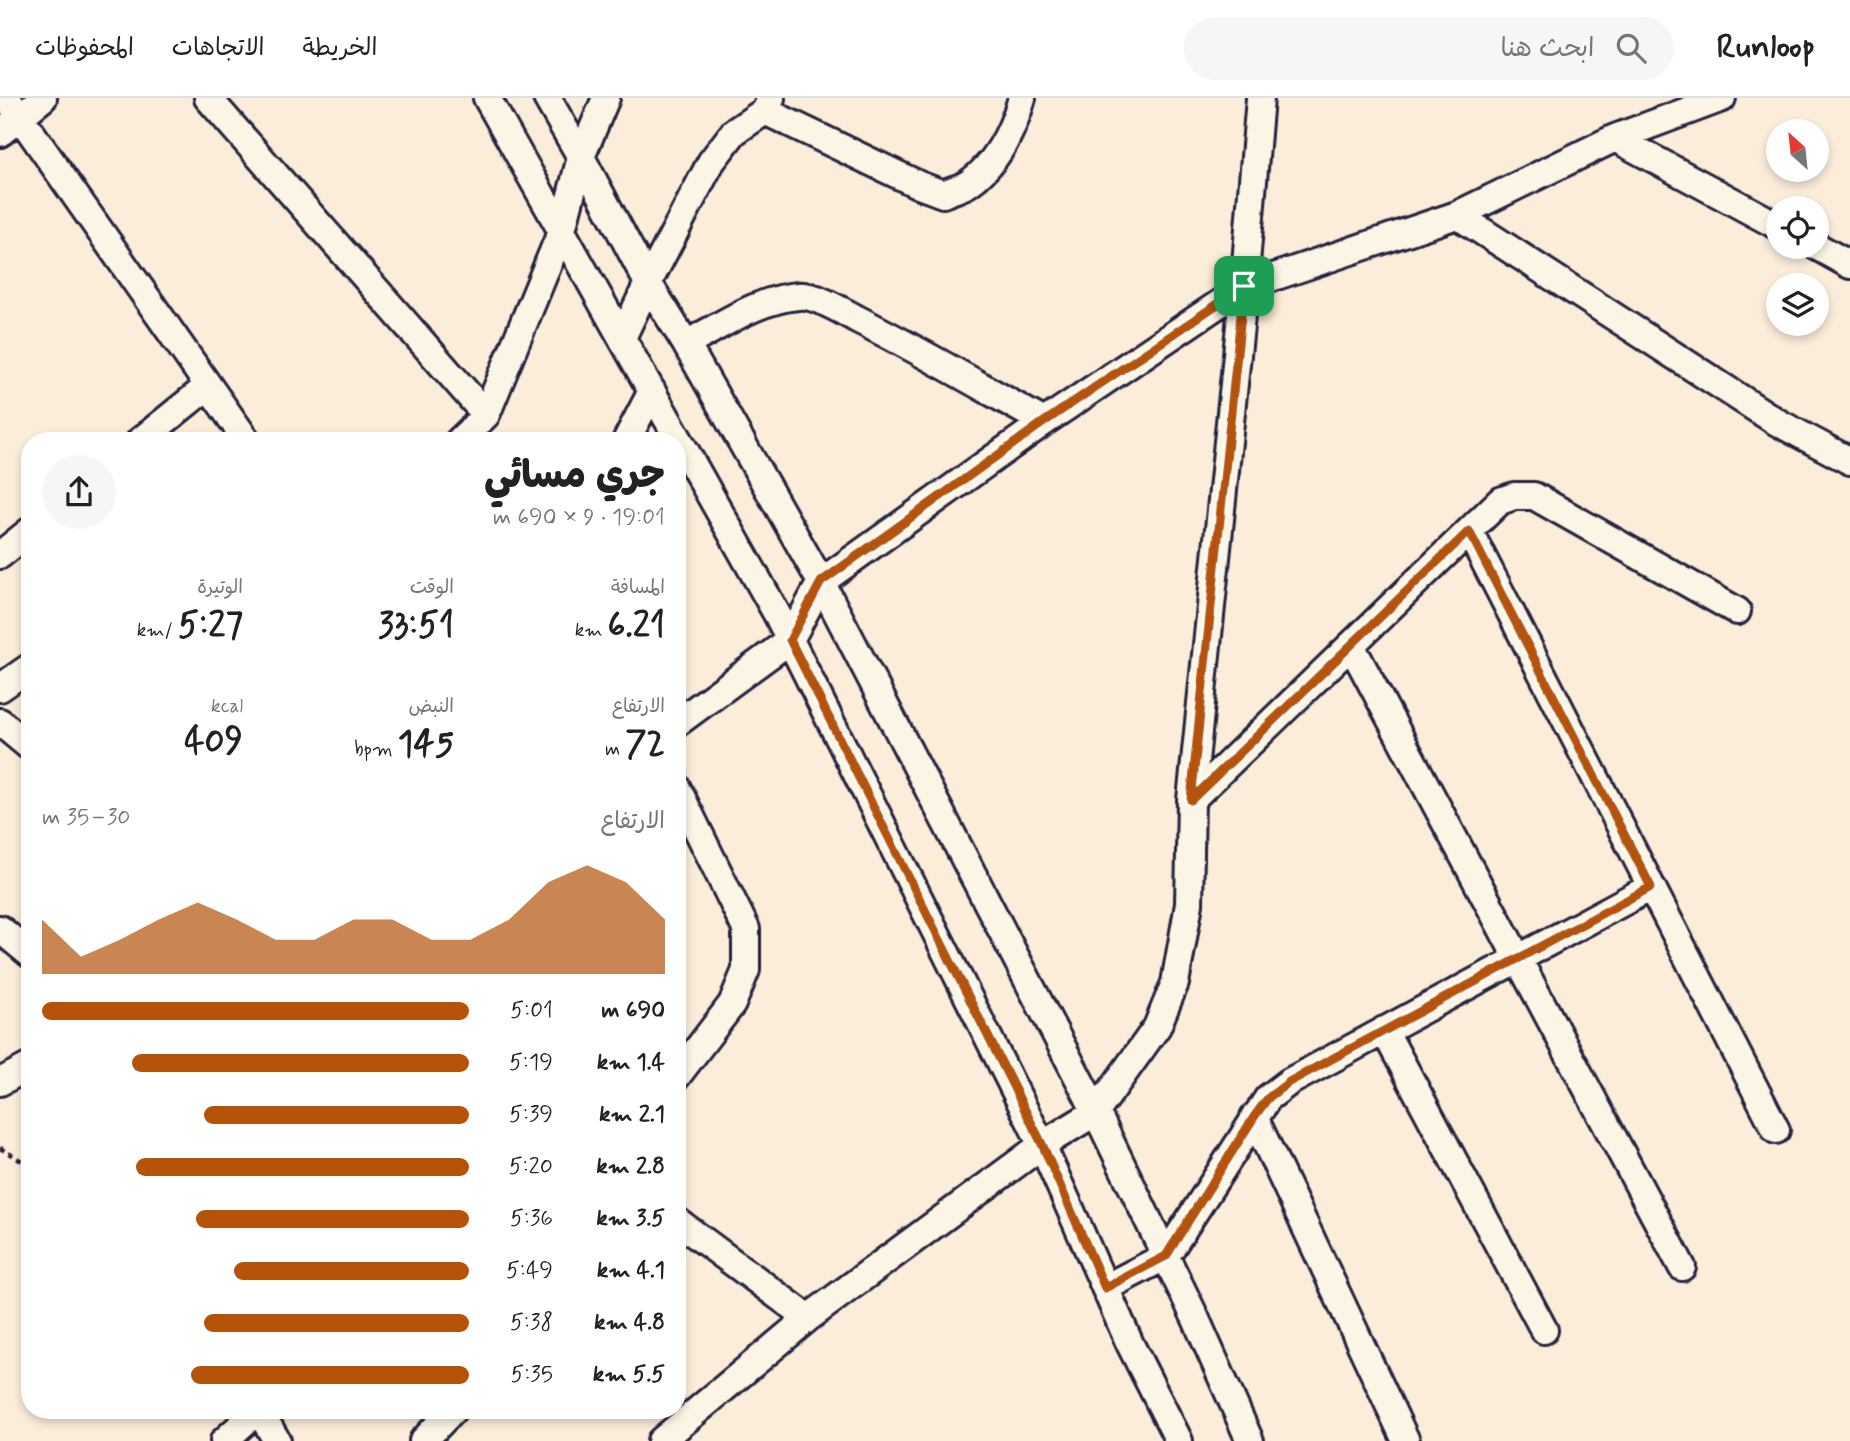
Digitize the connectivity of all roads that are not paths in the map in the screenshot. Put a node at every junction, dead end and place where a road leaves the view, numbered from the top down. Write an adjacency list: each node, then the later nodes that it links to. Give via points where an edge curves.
1 (43, 98): 10 (street)
2 (208, 98): 24 (street)
3 (487, 98): 15 (street)
4 (547, 98): 12 (street)
5 (607, 98): 12 (street)
6 (1022, 98): 9 (street, via 1016,122 999,152 968,184 943,194)
7 (1261, 98): 19 (street)
8 (1722, 98): 11 (street)
9 (768, 105): 18 (street, via 734,132 711,162)
10 (9, 116): 22 (street)
11 (1615, 138): 13 (street); 14 (street)
12 (581, 157): 15 (street); 18 (street)
13 (1457, 215): 19 (street); 32 (street, via 1777,422)
14 (1766, 220)
15 (562, 230): 20 (street); 24 (street)
16 (1829, 253): 17 (street)
17 (1850, 265)
18 (648, 283): 20 (street); 21 (street)
19 (1244, 286): 25 (street); 45 (street)
20 (622, 338): 23 (street)
21 (686, 344): 25 (street, via 752,309 802,295 903,342); 36 (street)
22 (208, 386): 26 (street); 27 (street)
23 (652, 391): 29 (street); 30 (street)
24 (486, 415): 28 (street)
25 (1044, 422): 36 (street)
26 (151, 432)
27 (241, 432)
28 (468, 432)
29 (631, 432)
30 (675, 432)
31 (686, 452): 38 (street)
32 (1850, 461)
33 (1469, 531): 37 (street, via 1500,501 1534,496); 39 (street); 47 (street)
34 (21, 538): 35 (street)
35 (0, 555)
36 (821, 582): 38 (street); 55 (street)
37 (1737, 611)
38 (790, 640): 42 (street); 58 (street)
39 (1351, 645): 45 (street); 50 (street)
40 (21, 673): 41 (street)
41 (0, 688)
42 (686, 716)
43 (0, 722): 44 (street)
44 (21, 740)
45 (1191, 800): 55 (street, via 1189,904 1175,983 1157,1027)
46 (686, 806): 52 (street, via 746,929 746,970 732,1004)
47 (1651, 887): 50 (street); 57 (street)
48 (0, 929): 49 (street)
49 (21, 946)
50 (1518, 959): 51 (street); 61 (street)
51 (1384, 1030): 56 (street, via 1289,1082 1268,1098); 64 (street)
52 (686, 1064)
53 (21, 1071): 54 (street)
54 (0, 1082)
55 (1096, 1112): 58 (street); 60 (street)
56 (1254, 1117): 60 (street); 74 (street)
57 (1776, 1130)
58 (1042, 1144): 62 (street); 63 (street)
59 (686, 1228): 63 (street)
60 (1166, 1256): 62 (street); 73 (street)
61 (1682, 1267)
62 (1105, 1288): 72 (street)
63 (808, 1318): 68 (street)
64 (1544, 1330)
65 (248, 1419): 69 (street)
66 (264, 1419): 70 (street)
67 (445, 1419): 71 (street)
68 (667, 1439)
69 (224, 1441)
70 (277, 1441)
71 (424, 1441)
72 (1179, 1441)
73 (1250, 1441)
74 (1406, 1441)

